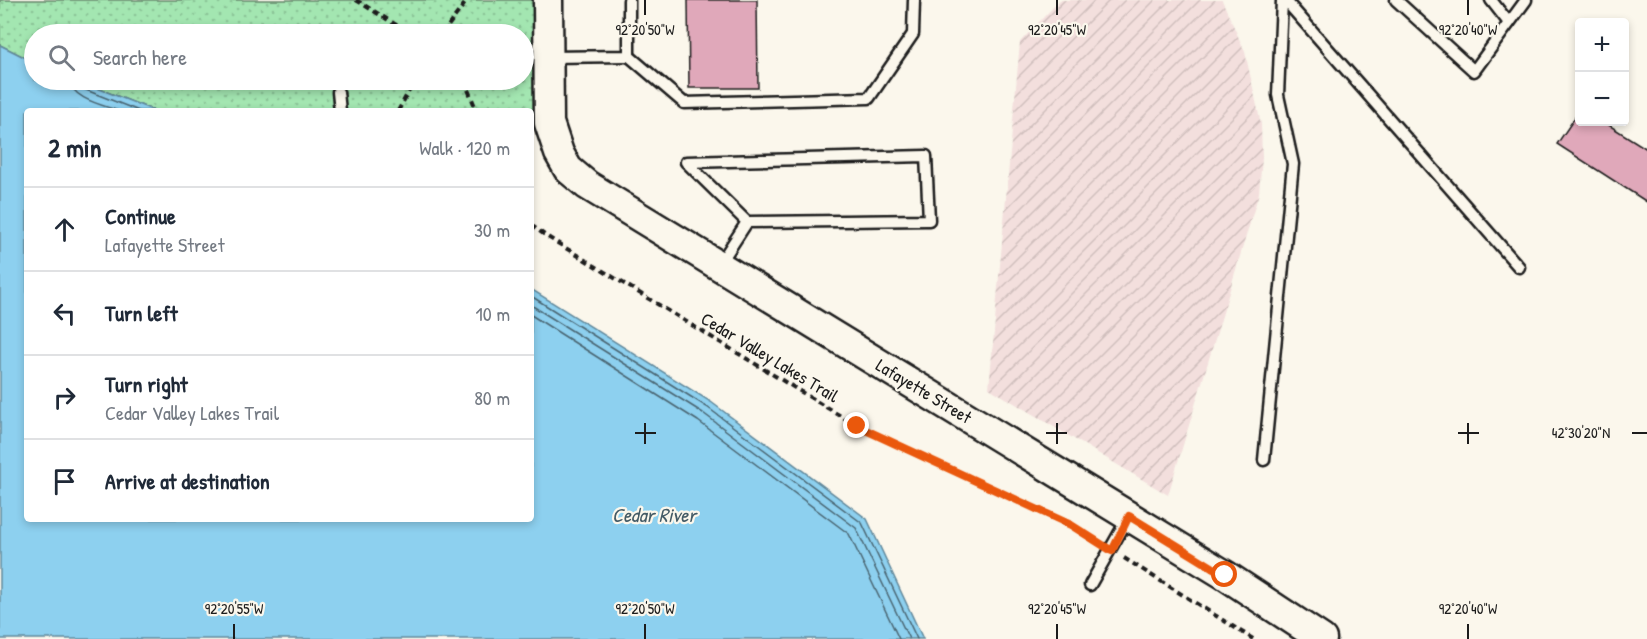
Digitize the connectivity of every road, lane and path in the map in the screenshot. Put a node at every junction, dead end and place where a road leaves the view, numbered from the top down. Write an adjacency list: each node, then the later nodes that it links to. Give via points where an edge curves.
1 (356, 0): 11 (path)
2 (548, 0): 14 (street)
3 (629, 0): 13 (lane)
4 (914, 0): 13 (lane, via 913,34 868,98 684,103)
5 (1283, 0): 24 (lane); 25 (lane, via 1278,95 1293,164)
6 (1396, 0): 10 (lane, via 1474,71)
7 (1491, 0): 10 (lane)
8 (1526, 0): 10 (lane)
9 (465, 2): 12 (path)
10 (1509, 23)
11 (395, 24)
12 (449, 24)
13 (629, 56): 14 (lane)
14 (549, 57): 23 (street, Lafayette Street, via 549,123 568,168 587,185)
15 (410, 90): 19 (path)
16 (468, 90): 20 (path)
17 (338, 92): 18 (lane)
18 (340, 108)
19 (400, 108)
20 (476, 108)
21 (747, 222): 21 (lane, via 929,220 926,156 686,162); 23 (lane)
22 (534, 227): 27 (path, Cedar Valley Lakes Trail, via 857,426 1071,525)
23 (718, 266): 26 (street, Lafayette Street)
24 (1519, 267)
25 (1264, 460)
26 (1129, 516): 27 (lane); 30 (street, Lafayette Street)
27 (1112, 551): 28 (lane); 29 (path, Cedar Valley Lakes Trail)
28 (1090, 585)
29 (1253, 639)
30 (1322, 639)

